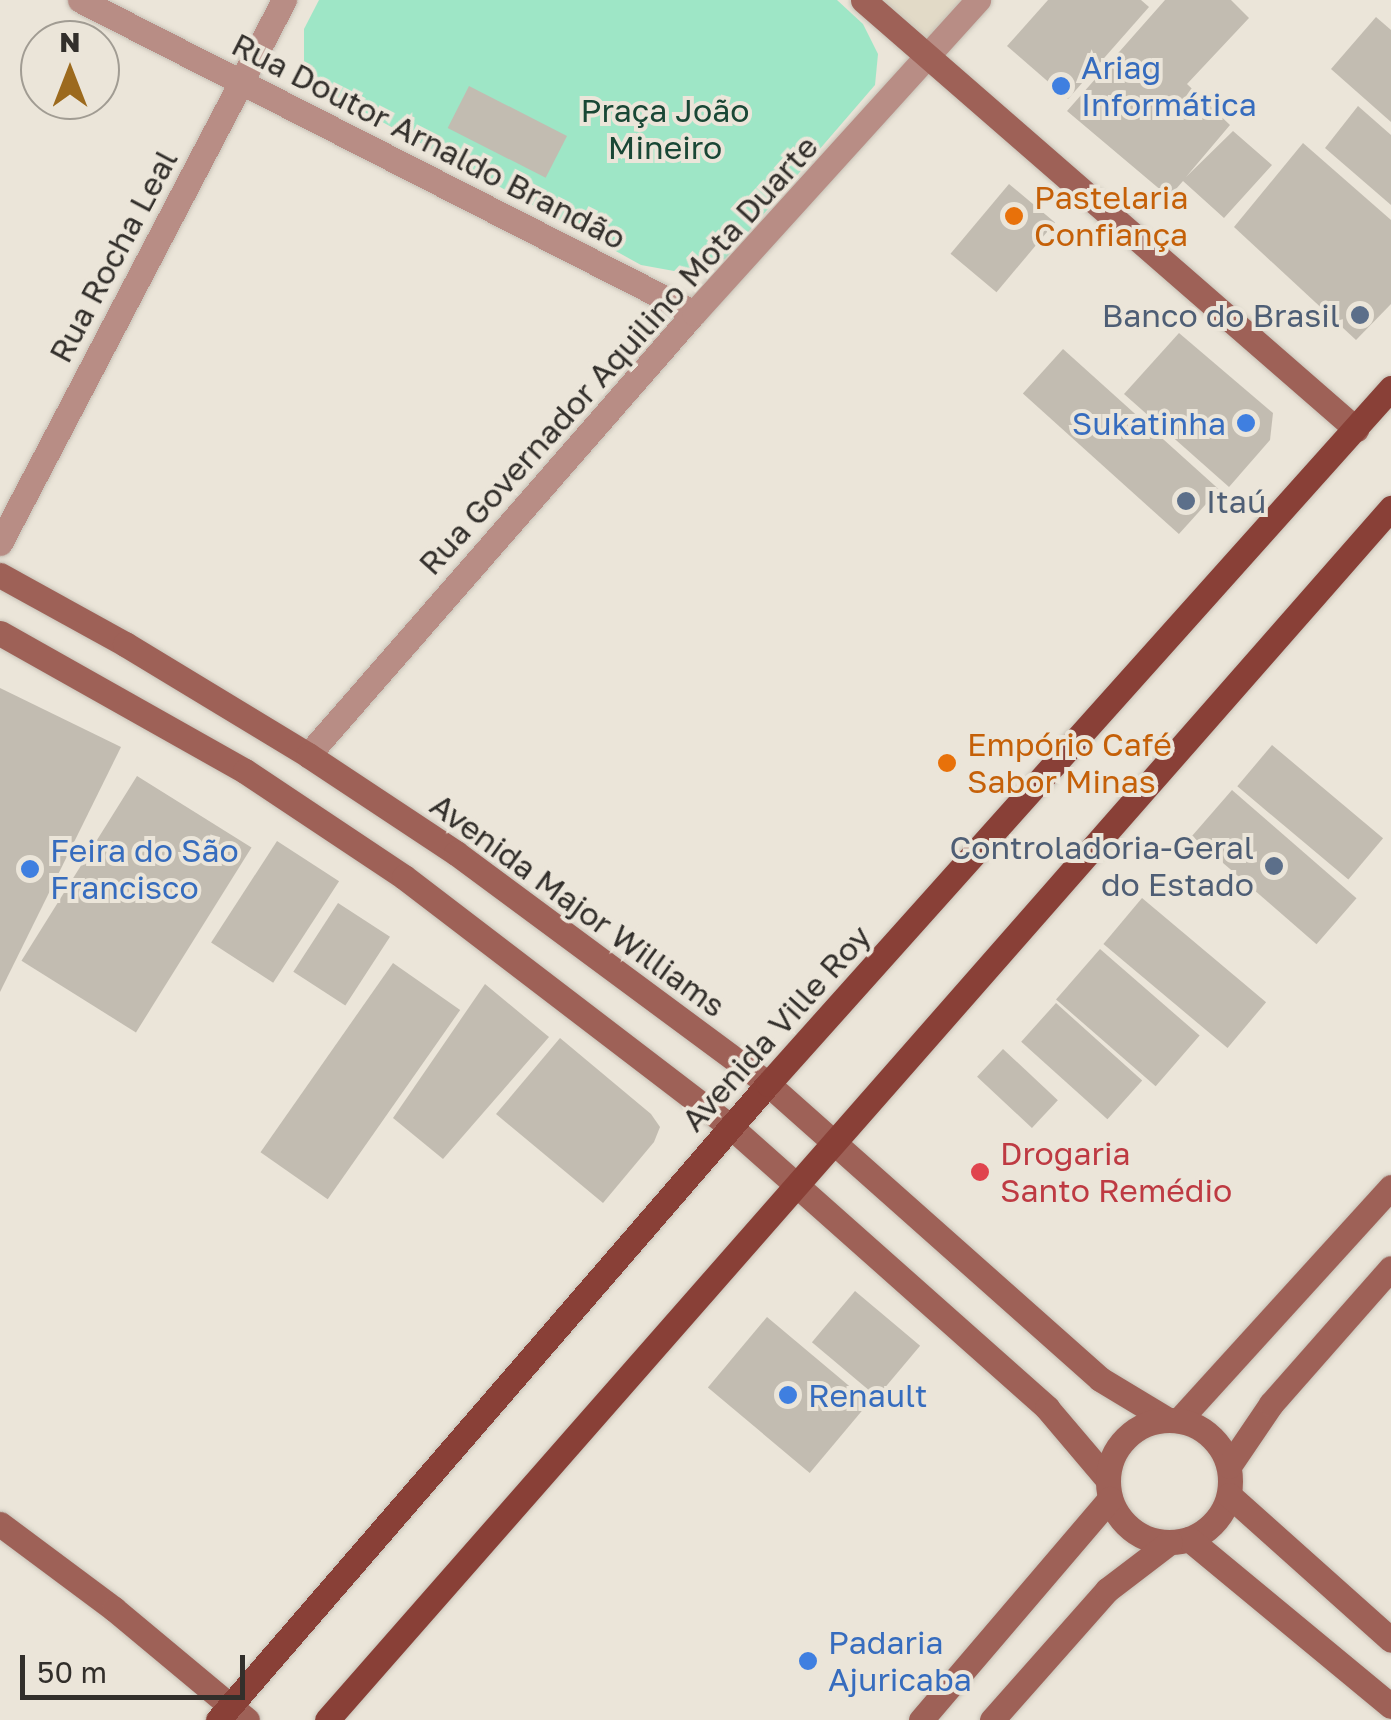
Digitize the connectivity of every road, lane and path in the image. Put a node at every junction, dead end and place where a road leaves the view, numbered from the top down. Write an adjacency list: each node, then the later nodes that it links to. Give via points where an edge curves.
1 (80, 0): 6 (street, Rua Doutor Arnaldo Brandão)
2 (284, 0): 6 (street, Rua Rocha Leal)
3 (863, 0): 5 (main road)
4 (978, 0): 5 (street, Rua Governador Aquilino Mota Duarte)
5 (928, 56): 7 (street, Rua Governador Aquilino Mota Duarte); 9 (main road)
6 (242, 83): 7 (street, Rua Doutor Arnaldo Brandão); 11 (street, Rua Rocha Leal)
7 (694, 313): 14 (street, Rua Governador Aquilino Mota Duarte)
8 (1391, 388): 9 (main road, Avenida Ville Roy)
9 (1356, 430): 15 (main road, Avenida Ville Roy)
10 (1391, 508): 17 (main road)
11 (0, 542)
12 (0, 575): 14 (main road, Avenida Major Williams)
13 (0, 633): 16 (main road, via 245,771 404,877)
14 (308, 755): 15 (main road, Avenida Major Williams, via 456,853)
15 (768, 1084): 16 (main road, Avenida Ville Roy); 17 (main road, Avenida Major Williams)
16 (731, 1127): 19 (main road); 29 (main road, Avenida Ville Roy)
17 (836, 1141): 19 (main road); 21 (main road, Avenida Major Williams, via 1100,1379)
18 (1391, 1187): 21 (main road)
19 (796, 1188): 23 (main road, via 1047,1408); 30 (main road)
20 (1391, 1268): 22 (main road, via 1271,1404)
21 (1174, 1420): 22 (main road, via 1210,1436); 23 (main road, via 1133,1431 1111,1461)
22 (1229, 1466): 24 (main road)
23 (1109, 1490): 26 (main road, via 1133,1530); 31 (main road)
24 (1229, 1495): 26 (main road, via 1207,1529); 27 (main road)
25 (0, 1524): 29 (main road, via 114,1609)
26 (1180, 1540): 28 (main road); 32 (main road, via 1107,1590)
27 (1391, 1640)
28 (1391, 1706)
29 (232, 1715)
30 (327, 1720)
31 (922, 1720)
32 (992, 1720)

